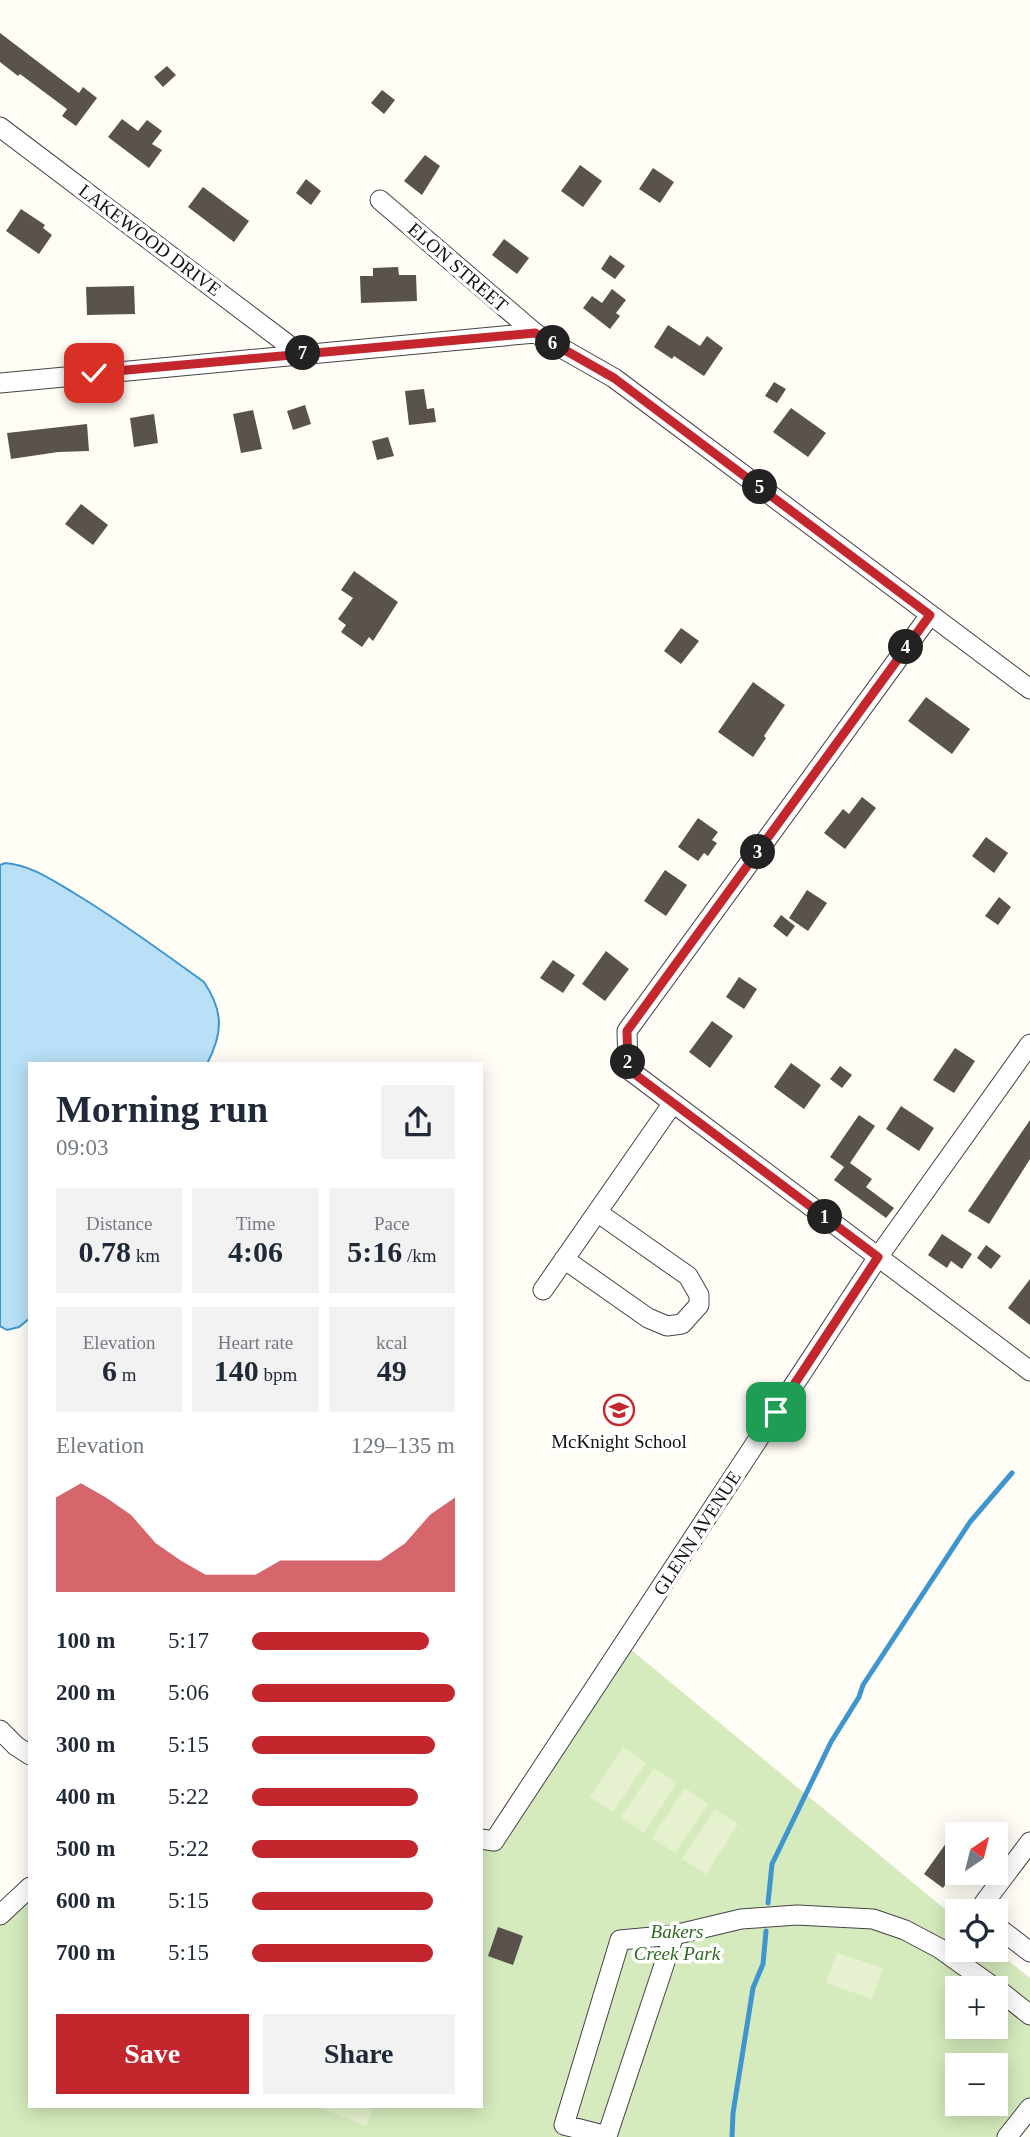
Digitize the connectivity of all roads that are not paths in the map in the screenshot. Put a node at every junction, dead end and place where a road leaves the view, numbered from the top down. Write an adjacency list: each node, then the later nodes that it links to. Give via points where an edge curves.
1 (0, 127): 4 (street, LAKEWOOD DRIVE)
2 (380, 200): 3 (street, ELON STREET)
3 (535, 333): 4 (street); 6 (street, ELON STREET, via 614,378)
4 (299, 353): 5 (street)
5 (0, 383)
6 (930, 615): 7 (street, ELON STREET); 9 (street, via 627,1031 628,1069)
7 (1030, 689)
8 (1030, 1044): 11 (street, GLENN AVENUE)
9 (673, 1103): 10 (street); 11 (street)
10 (597, 1212): 12 (street); 12 (street, via 688,1276 699,1295 692,1315 681,1324 667,1326 648,1318)
11 (878, 1257): 14 (street); 17 (street, GLENN AVENUE, via 494,1841)
12 (564, 1259): 13 (street)
13 (543, 1290)
14 (1030, 1371)
15 (0, 1730): 16 (street)
16 (28, 1754)
17 (483, 1839)
18 (1030, 1842): 20 (street)
19 (28, 1889): 21 (street)
20 (987, 1899)
21 (0, 1915)
22 (674, 1934): 22 (street, via 620,1940 564,2125 607,2136); 25 (street, via 741,1919 822,1915 873,1919 939,1948)
23 (1008, 1935): 24 (street)
24 (1030, 1952)
25 (979, 1976)
26 (1008, 1998): 27 (street)
27 (1030, 2015)
28 (1030, 2108): 29 (street)
29 (1007, 2137)

